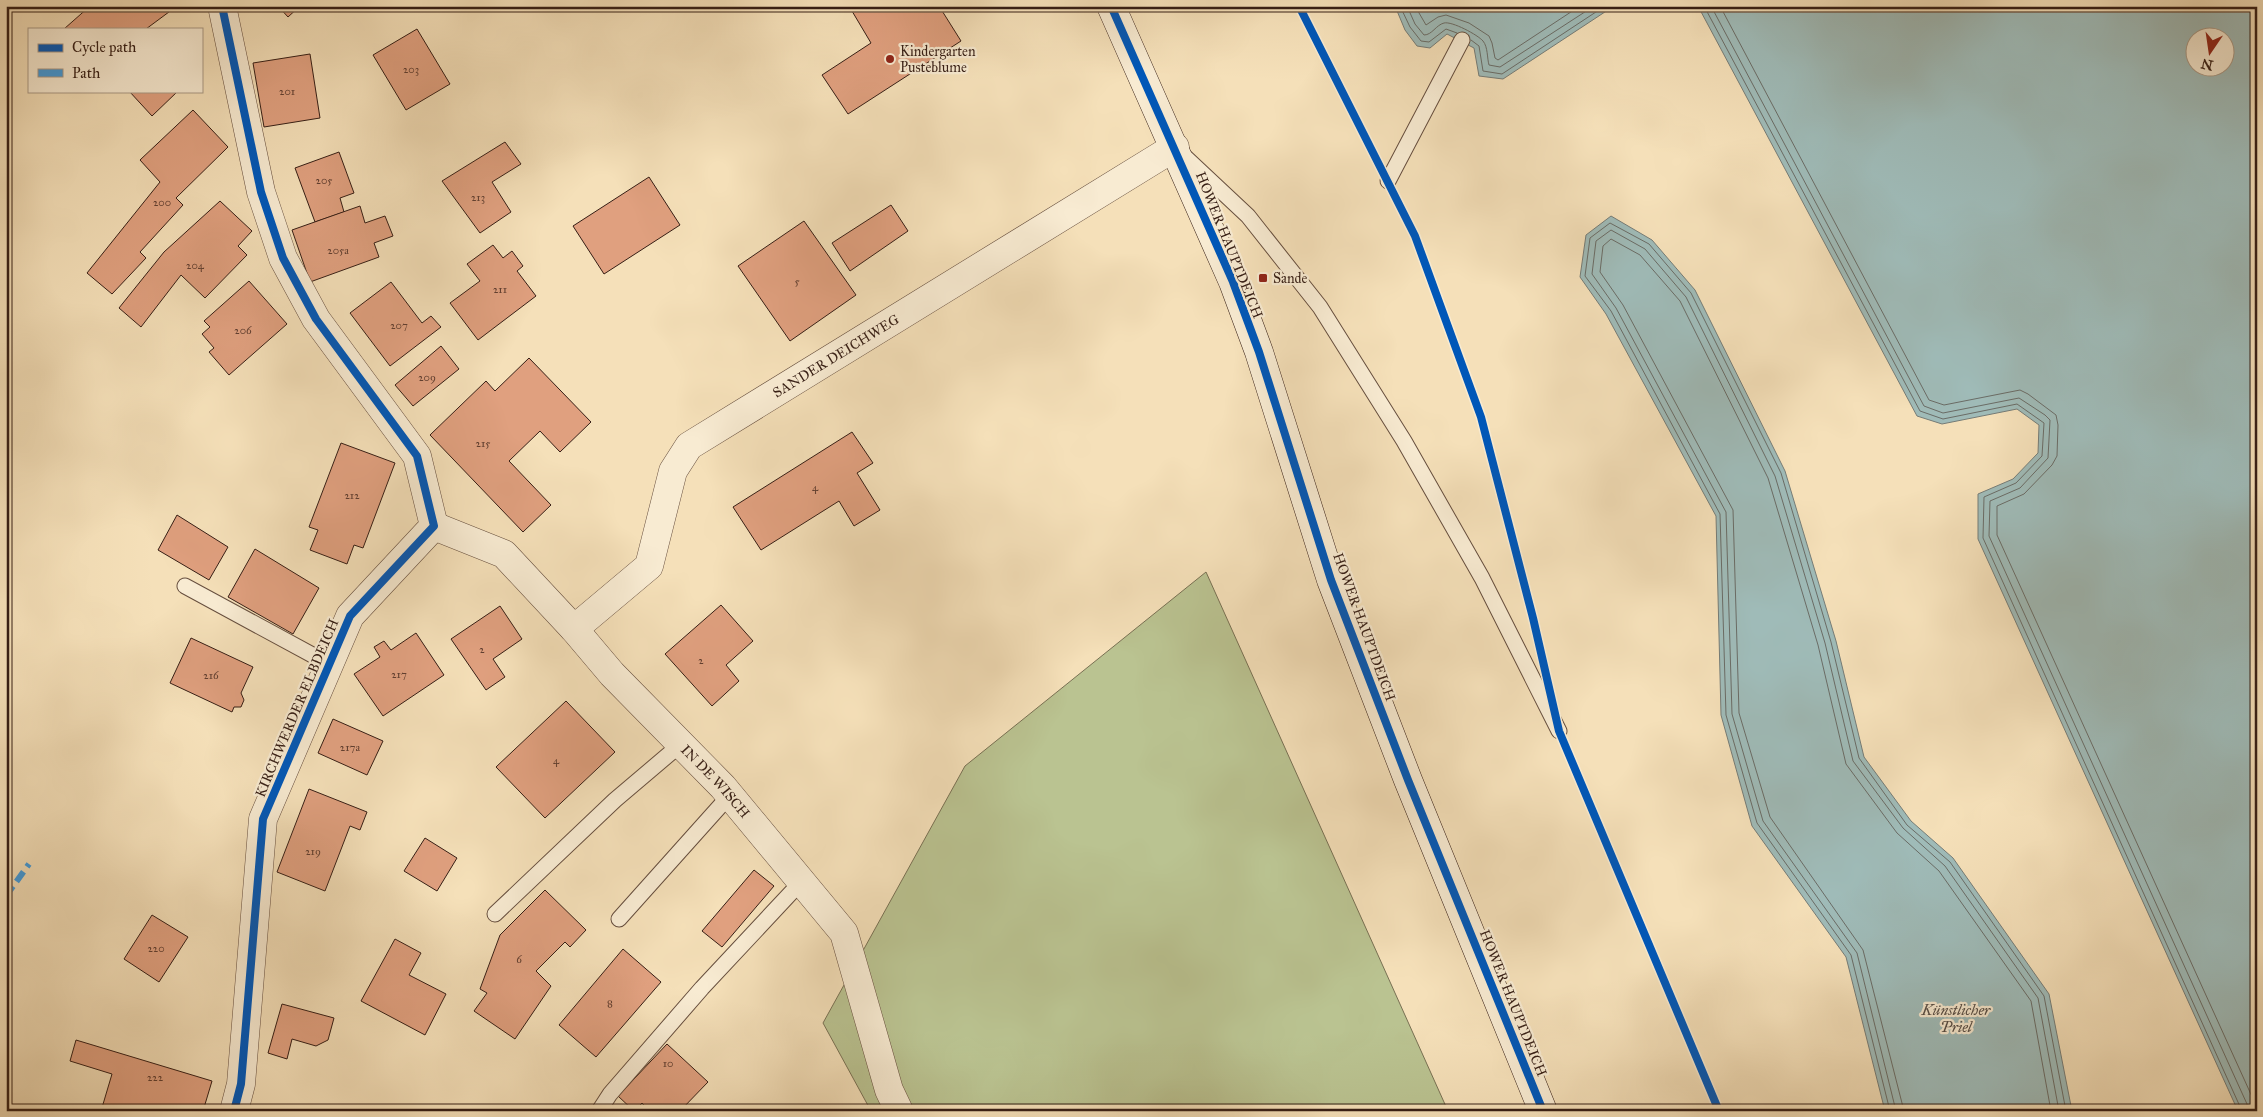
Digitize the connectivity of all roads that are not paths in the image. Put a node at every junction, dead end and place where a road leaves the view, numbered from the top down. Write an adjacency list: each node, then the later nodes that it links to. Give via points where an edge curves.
1 (222, 6): 6 (street, via 261,192 282,258 316,319 416,456)
2 (1111, 6): 4 (street, HOWER HAUPTDEICH)
3 (1462, 40): 5 (lane)
4 (1175, 147): 8 (street, SANDER DEICHWEG, via 689,446 673,471 649,566); 10 (lane, via 1248,216 1320,307 1404,441 1482,578); 19 (street, HOWER HAUPTDEICH, via 1259,352 1331,580)
5 (1388, 181)
6 (434, 526): 8 (street, IN DE WISCH, via 504,554); 9 (street, KIRCHWERDER ELBDEICH, via 350,616)
7 (185, 586): 9 (lane)
8 (574, 629): 11 (street, IN DE WISCH, via 612,674)
9 (329, 664): 16 (street, KIRCHWERDER ELBDEICH, via 263,818 241,1084)
10 (1560, 731)
11 (681, 744): 12 (street, IN DE WISCH); 14 (lane, via 615,800)
12 (730, 795): 13 (street, IN DE WISCH); 15 (lane)
13 (802, 881): 17 (lane, via 695,996); 18 (street, IN DE WISCH, via 844,933 889,1090)
14 (495, 914)
15 (619, 919)
16 (234, 1111)
17 (599, 1111)
18 (899, 1111)
19 (1543, 1111)

